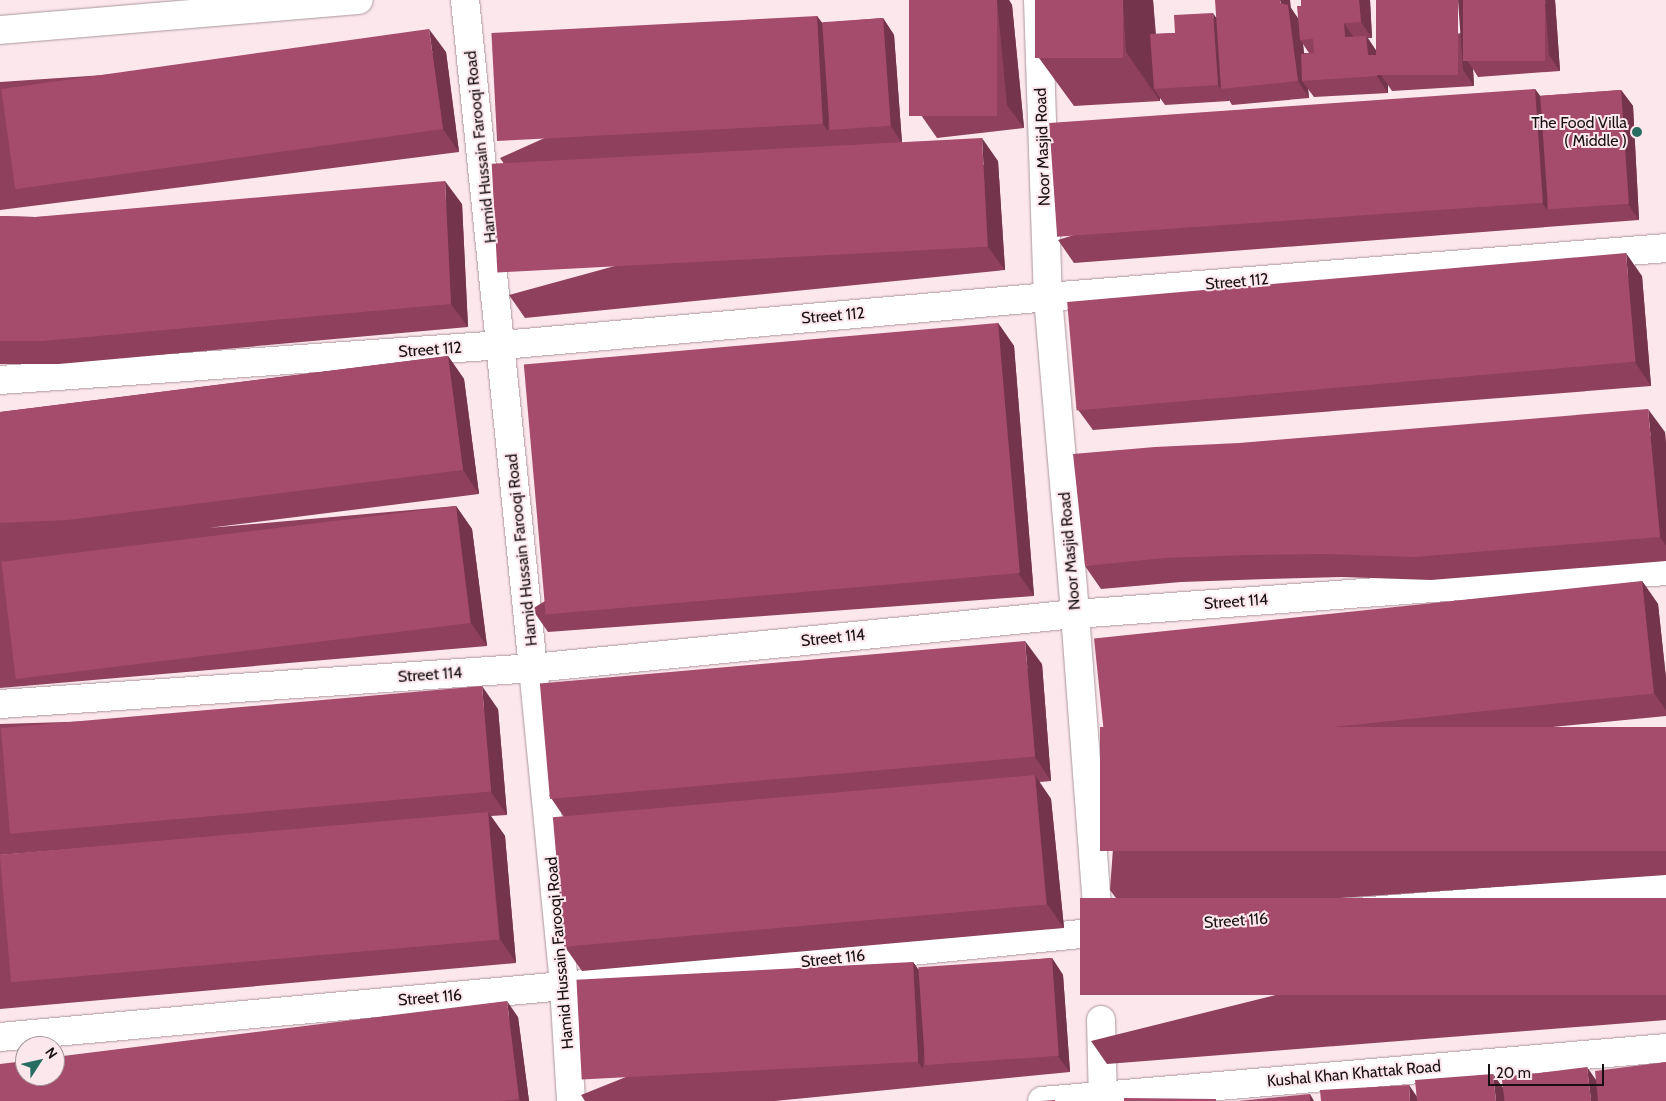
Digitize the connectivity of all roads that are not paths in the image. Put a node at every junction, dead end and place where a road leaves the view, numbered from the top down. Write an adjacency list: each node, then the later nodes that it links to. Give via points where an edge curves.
1 (359, 0): 4 (street)
2 (465, 0): 7 (street, Hamid Hussain Farooqi Road)
3 (1038, 0): 6 (street, Noor Masjid Road)
4 (0, 30)
5 (1666, 248): 6 (street, Street 112)
6 (1048, 297): 7 (street, Street 112); 10 (street, Noor Masjid Road)
7 (502, 345): 8 (street, Street 112); 11 (street, Hamid Hussain Farooqi Road)
8 (0, 380)
9 (1666, 571): 10 (street, Street 114)
10 (1075, 614): 11 (street, Street 114); 14 (street, Noor Masjid Road)
11 (533, 668): 12 (street, Street 114); 15 (street, Hamid Hussain Farooqi Road)
12 (0, 704)
13 (1666, 888): 14 (street, Street 116)
14 (1100, 932): 15 (street, Street 116); 18 (street, Noor Masjid Road)
15 (564, 986): 16 (street, Street 116); 19 (street, Hamid Hussain Farooqi Road)
16 (0, 1036)
17 (1666, 1048): 18 (street, Kushal Khan Khattak Road)
18 (1103, 1098): 20 (street, Kushal Khan Khattak Road)
19 (572, 1101)
20 (1042, 1101)

